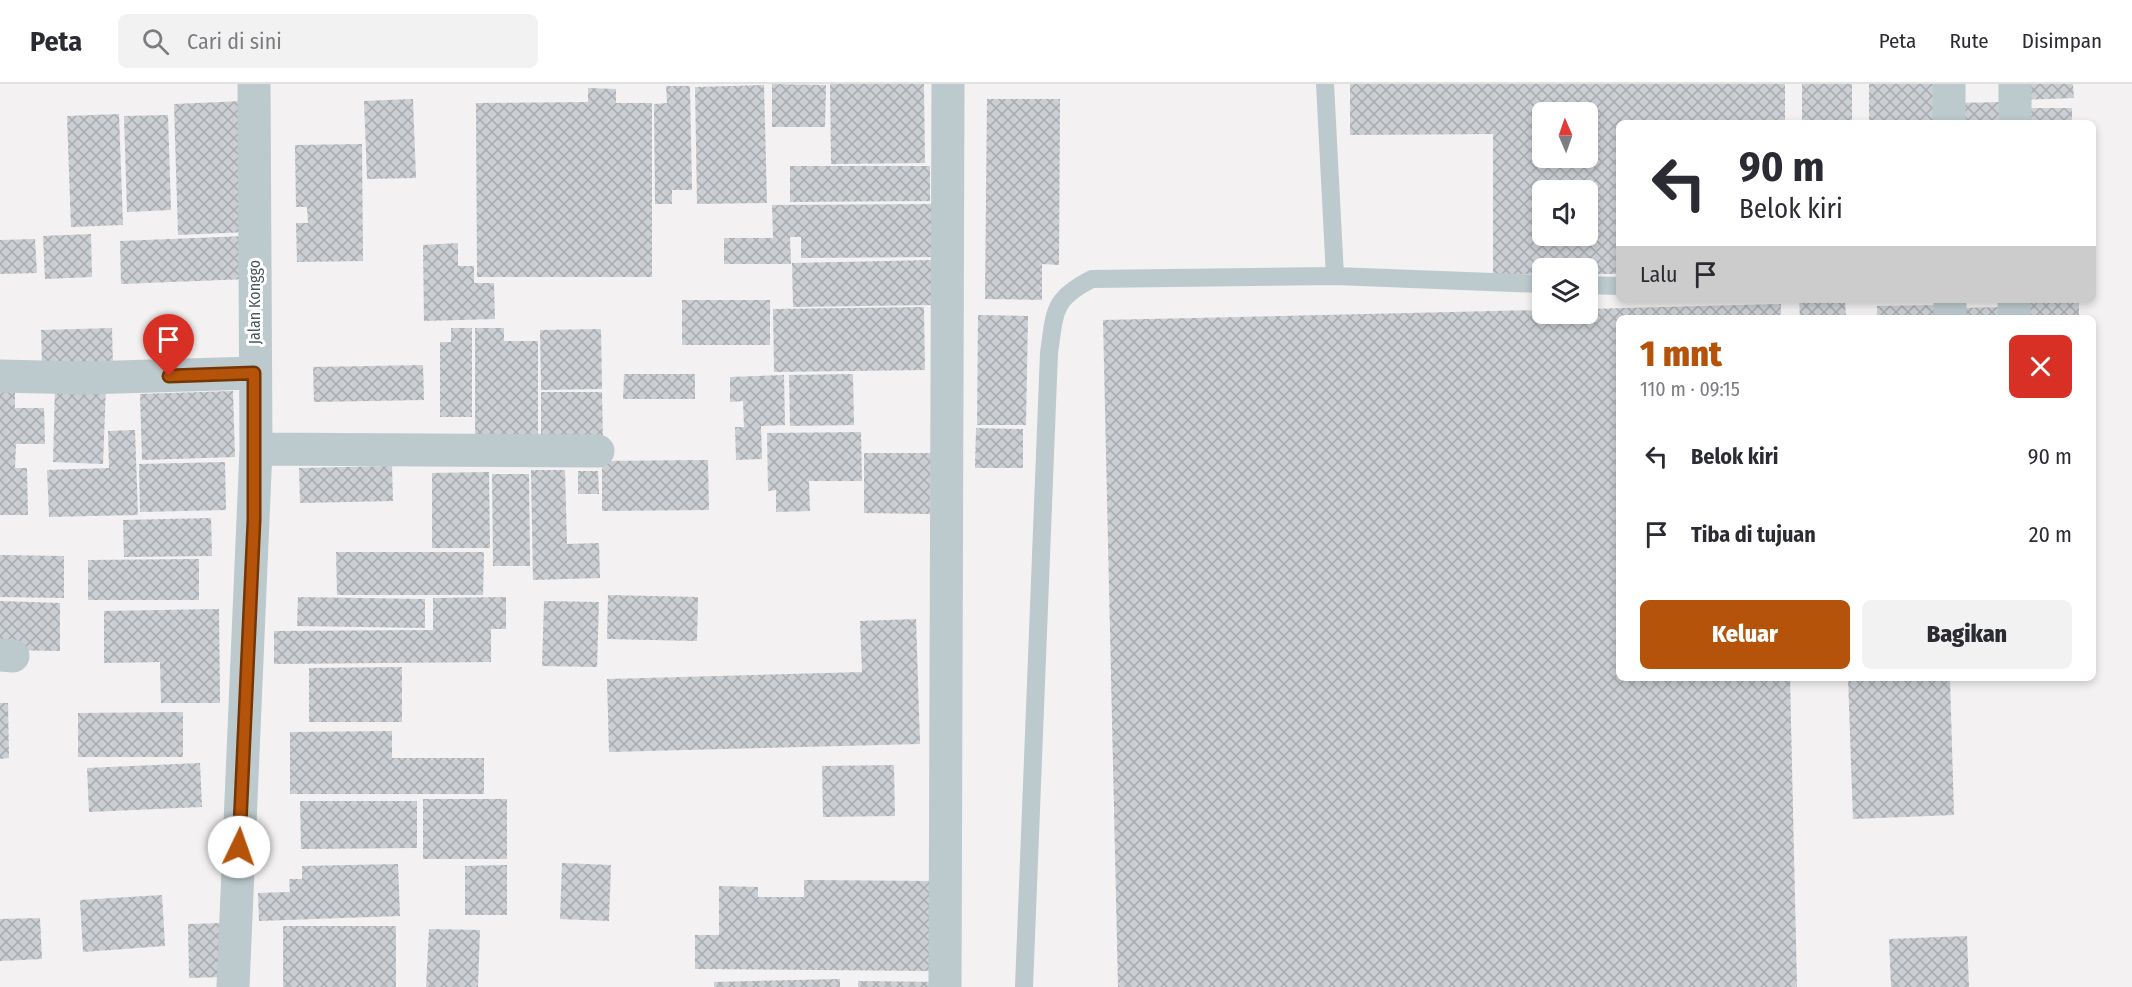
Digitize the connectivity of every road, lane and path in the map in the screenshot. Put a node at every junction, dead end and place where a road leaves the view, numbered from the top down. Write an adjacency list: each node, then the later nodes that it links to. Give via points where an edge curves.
1 (254, 84): 12 (street, Jalan Konggo)
2 (948, 84): 17 (street)
3 (1325, 84): 8 (lane)
4 (1949, 84): 6 (street)
5 (2015, 84): 7 (street)
6 (1949, 120)
7 (2015, 120)
8 (1335, 276): 9 (lane); 18 (lane, via 1092,279 1071,290 1056,309 1049,353)
9 (1532, 284)
10 (1598, 285): 11 (lane)
11 (1616, 286)
12 (254, 373): 13 (street); 14 (street, Jalan Konggo)
13 (0, 376)
14 (256, 449): 15 (street); 16 (street, Jalan Konggo)
15 (598, 451)
16 (233, 987)
17 (945, 987)
18 (1024, 987)

